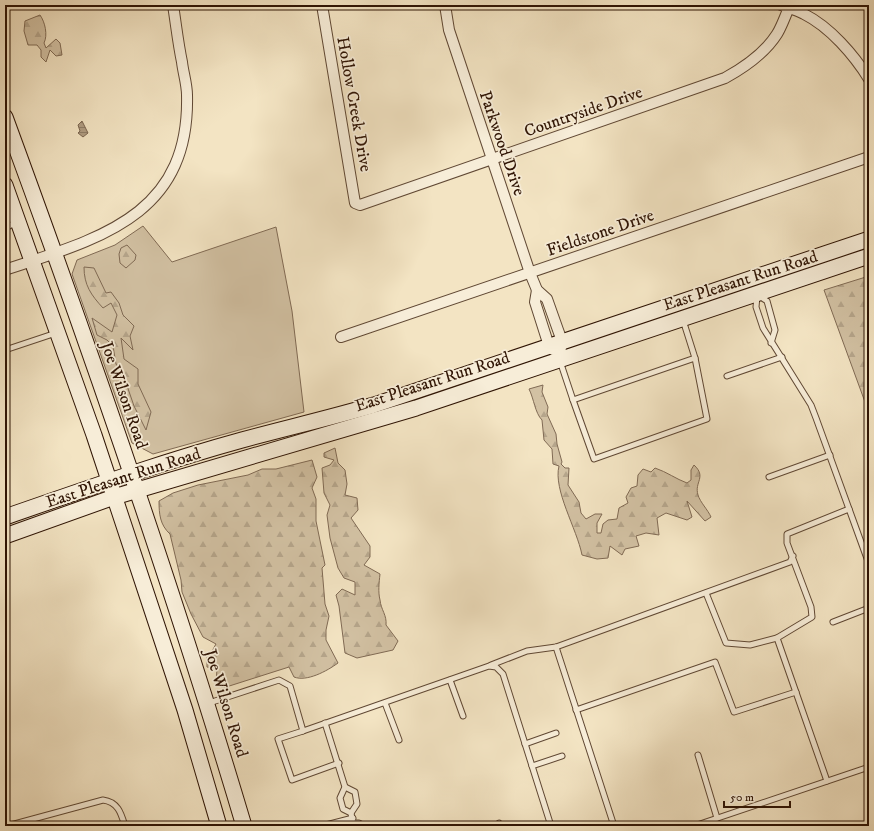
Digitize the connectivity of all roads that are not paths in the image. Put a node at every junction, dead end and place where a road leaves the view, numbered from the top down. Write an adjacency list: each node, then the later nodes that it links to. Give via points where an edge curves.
1 (173, 5): 13 (street, via 187,94 182,142 176,165 153,198 127,221 103,235)
2 (322, 5): 10 (street, Hollow Creek Drive, via 355,203)
3 (446, 5): 8 (street, Parkwood Drive, via 449,30)
4 (785, 6): 5 (street, via 819,23 856,60); 8 (street, Countryside Drive, via 777,34 744,68 725,78)
5 (869, 79)
6 (5, 117): 13 (main road, Joe Wilson Road)
7 (869, 158): 17 (street, Fieldstone Drive)
8 (492, 160): 10 (street, Countryside Drive); 17 (street, Parkwood Drive)
9 (5, 185): 11 (main road)
10 (360, 205)
11 (12, 225): 15 (main road)
12 (869, 239): 18 (main road, East Pleasant Run Road)
13 (55, 252): 15 (street); 32 (main road, Joe Wilson Road)
14 (869, 256): 19 (main road, East Pleasant Run Road)
15 (32, 260): 16 (street); 21 (main road)
16 (5, 270)
17 (530, 273): 22 (street, Fieldstone Drive); 24 (street, Parkwood Drive, via 537,290 547,299)
18 (751, 278): 19 (main road); 24 (main road, East Pleasant Run Road)
19 (757, 294): 20 (main road, East Pleasant Run Road); 23 (lane, via 756,308); 23 (lane, via 766,301 775,330)
20 (683, 319): 27 (lane); 28 (main road, East Pleasant Run Road)
21 (57, 333): 25 (lane); 34 (main road)
22 (341, 337)
23 (771, 343): 26 (lane)
24 (556, 344): 28 (street, Parkwood Drive); 32 (main road, East Pleasant Run Road, via 340,415 242,440)
25 (5, 350)
26 (782, 357): 29 (lane); 31 (lane, via 811,405)
27 (695, 358): 30 (lane); 30 (lane, via 707,420 594,459)
28 (559, 360): 30 (lane); 35 (main road, East Pleasant Run Road, via 416,408)
29 (727, 376)
30 (573, 400)
31 (830, 455): 33 (lane); 37 (lane)
32 (132, 474): 34 (main road, East Pleasant Run Road); 35 (main road, Joe Wilson Road)
33 (769, 477)
34 (109, 481): 36 (main road); 38 (main road, East Pleasant Run Road)
35 (137, 490): 36 (main road, East Pleasant Run Road); 50 (main road, Joe Wilson Road)
36 (114, 497): 39 (main road, East Pleasant Run Road); 70 (main road, via 185,710)
37 (849, 509): 40 (lane, via 787,534 787,543); 41 (lane)
38 (5, 517)
39 (5, 536)
40 (793, 556): 42 (lane, via 790,562); 45 (lane, via 812,616)
41 (869, 564)
42 (706, 593): 45 (lane, via 726,643 750,645); 46 (lane)
43 (869, 608): 44 (lane)
44 (833, 622)
45 (777, 638): 49 (lane)
46 (556, 647): 47 (lane, via 527,651); 52 (lane)
47 (489, 666): 48 (lane); 58 (lane, via 496,667 503,674)
48 (450, 680): 51 (lane); 53 (lane)
49 (796, 692): 52 (lane, via 734,712 715,662); 64 (lane)
50 (208, 703): 55 (lane, via 279,680 290,686); 71 (main road, Joe Wilson Road)
51 (385, 703): 54 (lane); 57 (lane)
52 (576, 710): 75 (lane)
53 (463, 716)
54 (325, 723): 55 (lane); 61 (lane)
55 (303, 731): 61 (lane, via 278,739 292,780)
56 (556, 733): 58 (lane)
57 (399, 740)
58 (525, 744): 62 (lane)
59 (698, 755): 66 (lane)
60 (562, 756): 62 (lane)
61 (339, 763): 65 (lane)
62 (532, 766): 74 (lane)
63 (869, 767): 64 (lane)
64 (827, 781): 66 (lane)
65 (345, 787): 67 (lane, via 340,798 343,809); 67 (lane, via 355,792 357,804)
66 (717, 818): 76 (lane)
67 (352, 820): 72 (lane); 73 (lane)
68 (7, 826): 69 (lane, via 103,800 118,807)
69 (125, 826)
70 (219, 826)
71 (244, 826)
72 (322, 826)
73 (364, 826)
74 (551, 826)
75 (614, 826)
76 (694, 826)

